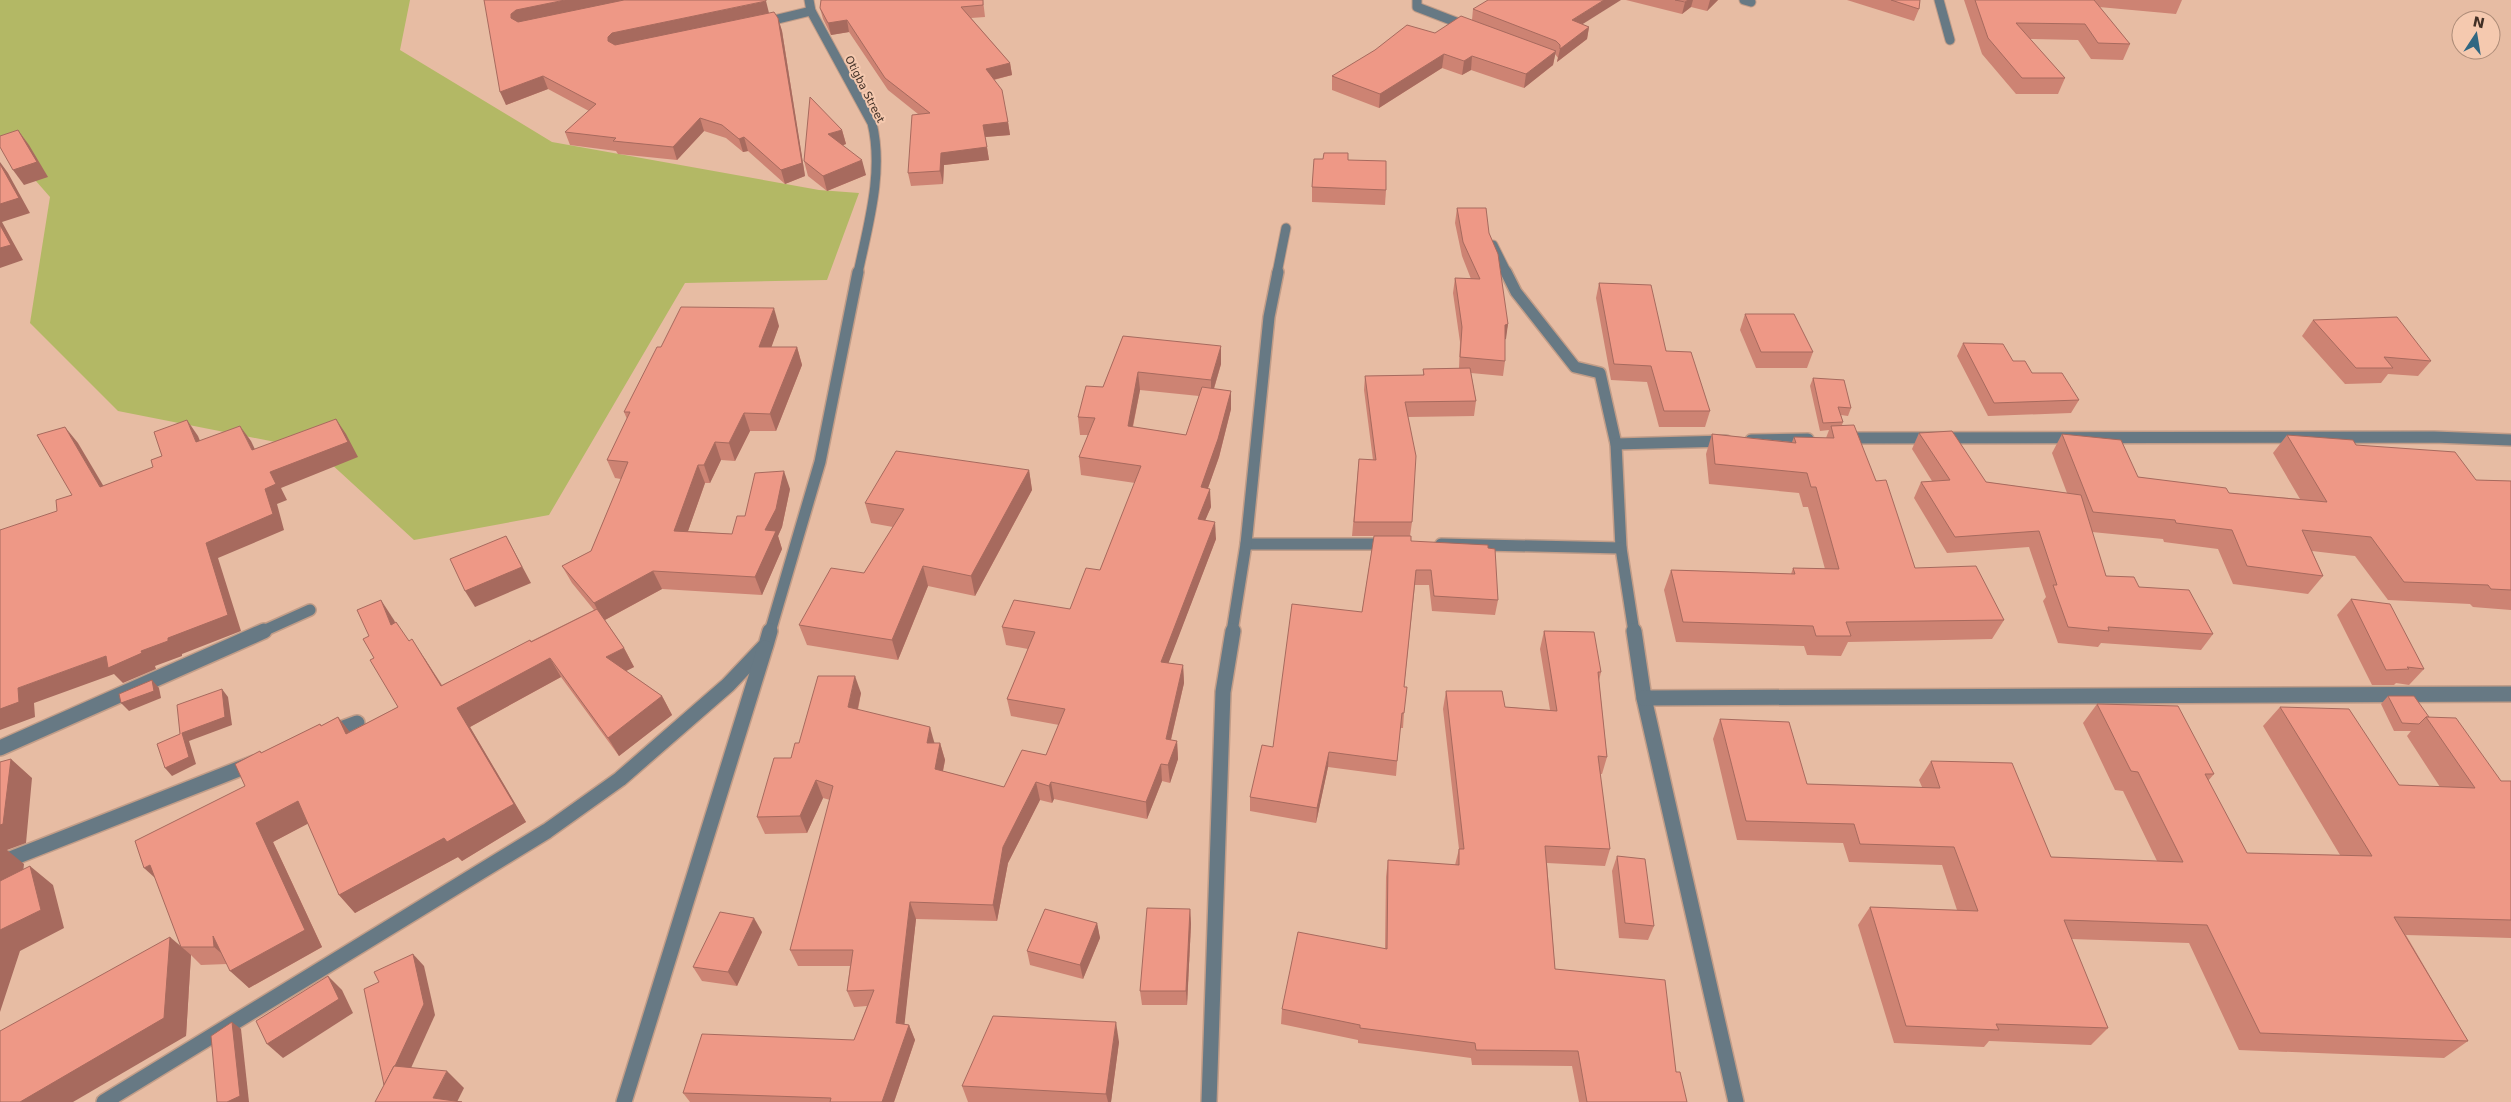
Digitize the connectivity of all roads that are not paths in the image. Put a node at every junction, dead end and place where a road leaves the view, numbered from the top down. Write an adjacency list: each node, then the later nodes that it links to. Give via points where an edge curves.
1 (809, 0): 4 (street, Otigba Street)
2 (1417, 0): 6 (street, via 1417,7)
3 (1938, 0): 7 (street)
4 (811, 11): 5 (street); 17 (street, Otigba Street, via 872,123 876,139 874,194 820,462)
5 (756, 24)
6 (1480, 31)
7 (1950, 40)
8 (1286, 228): 12 (street, via 1269,317)
9 (1493, 245): 11 (street, via 1516,292 1575,367 1600,373)
10 (2511, 440): 11 (street, via 2434,437 1827,438)
11 (1616, 444): 15 (street)
12 (1246, 544): 13 (street); 27 (street, via 1223,692)
13 (1406, 544)
14 (1426, 544): 15 (street)
15 (1621, 548): 19 (street)
16 (310, 610): 22 (street)
17 (766, 645): 25 (street, via 728,685 620,779 548,831); 26 (street, Otigba Street)
18 (2511, 694): 19 (street)
19 (1644, 698): 28 (street)
20 (357, 723): 21 (street)
21 (320, 737)
22 (0, 748)
23 (265, 759): 24 (street)
24 (0, 863)
25 (104, 1102)
26 (624, 1102)
27 (1209, 1102)
28 (1736, 1102)

